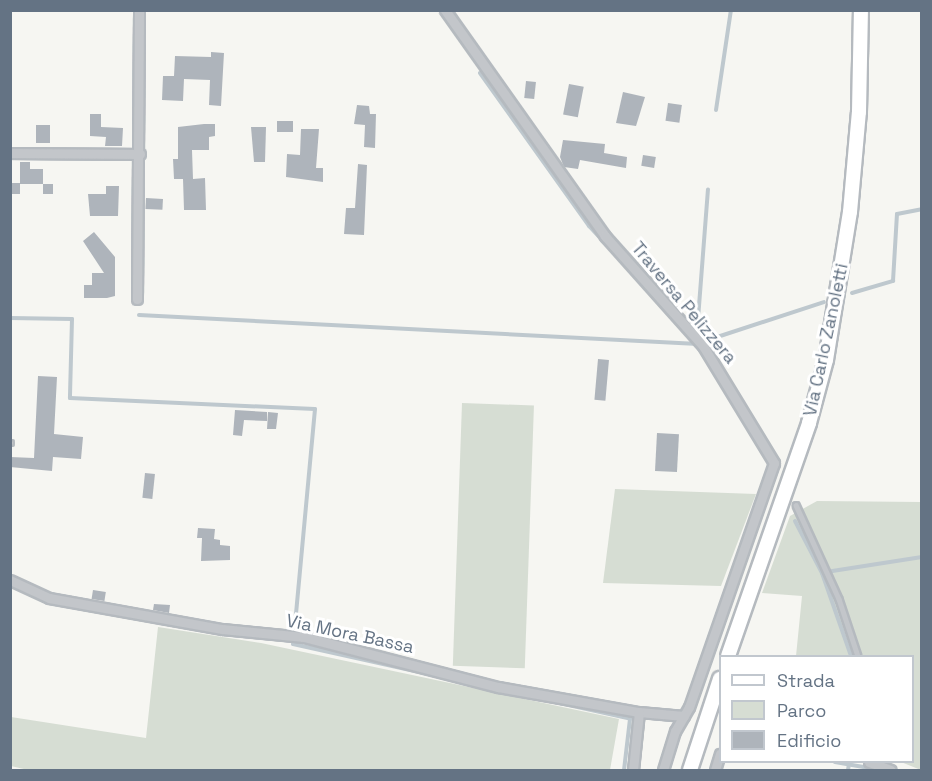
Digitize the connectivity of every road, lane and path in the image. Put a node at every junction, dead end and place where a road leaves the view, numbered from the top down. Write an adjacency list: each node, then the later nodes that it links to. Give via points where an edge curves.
1 (139, 10): 5 (street)
2 (445, 10): 13 (street, Traversa Pelizzera, via 605,236 703,346 774,463)
3 (861, 10): 9 (main road, Via Carlo Zanoletti, via 859,112 852,190 826,360 809,423)
4 (10, 153): 5 (street)
5 (140, 154): 6 (street)
6 (137, 299)
7 (796, 505): 10 (lane, via 830,576)
8 (10, 580): 12 (street, Via Mora Bassa, via 49,598 137,615 294,636 498,687)
9 (729, 655)
10 (857, 655)
11 (719, 682): 17 (main road)
12 (639, 712): 13 (street, Via Mora Bassa); 15 (street)
13 (684, 716): 16 (street, via 675,731)
14 (878, 763): 18 (street)
15 (633, 771)
16 (663, 771)
17 (690, 771)
18 (891, 771)

